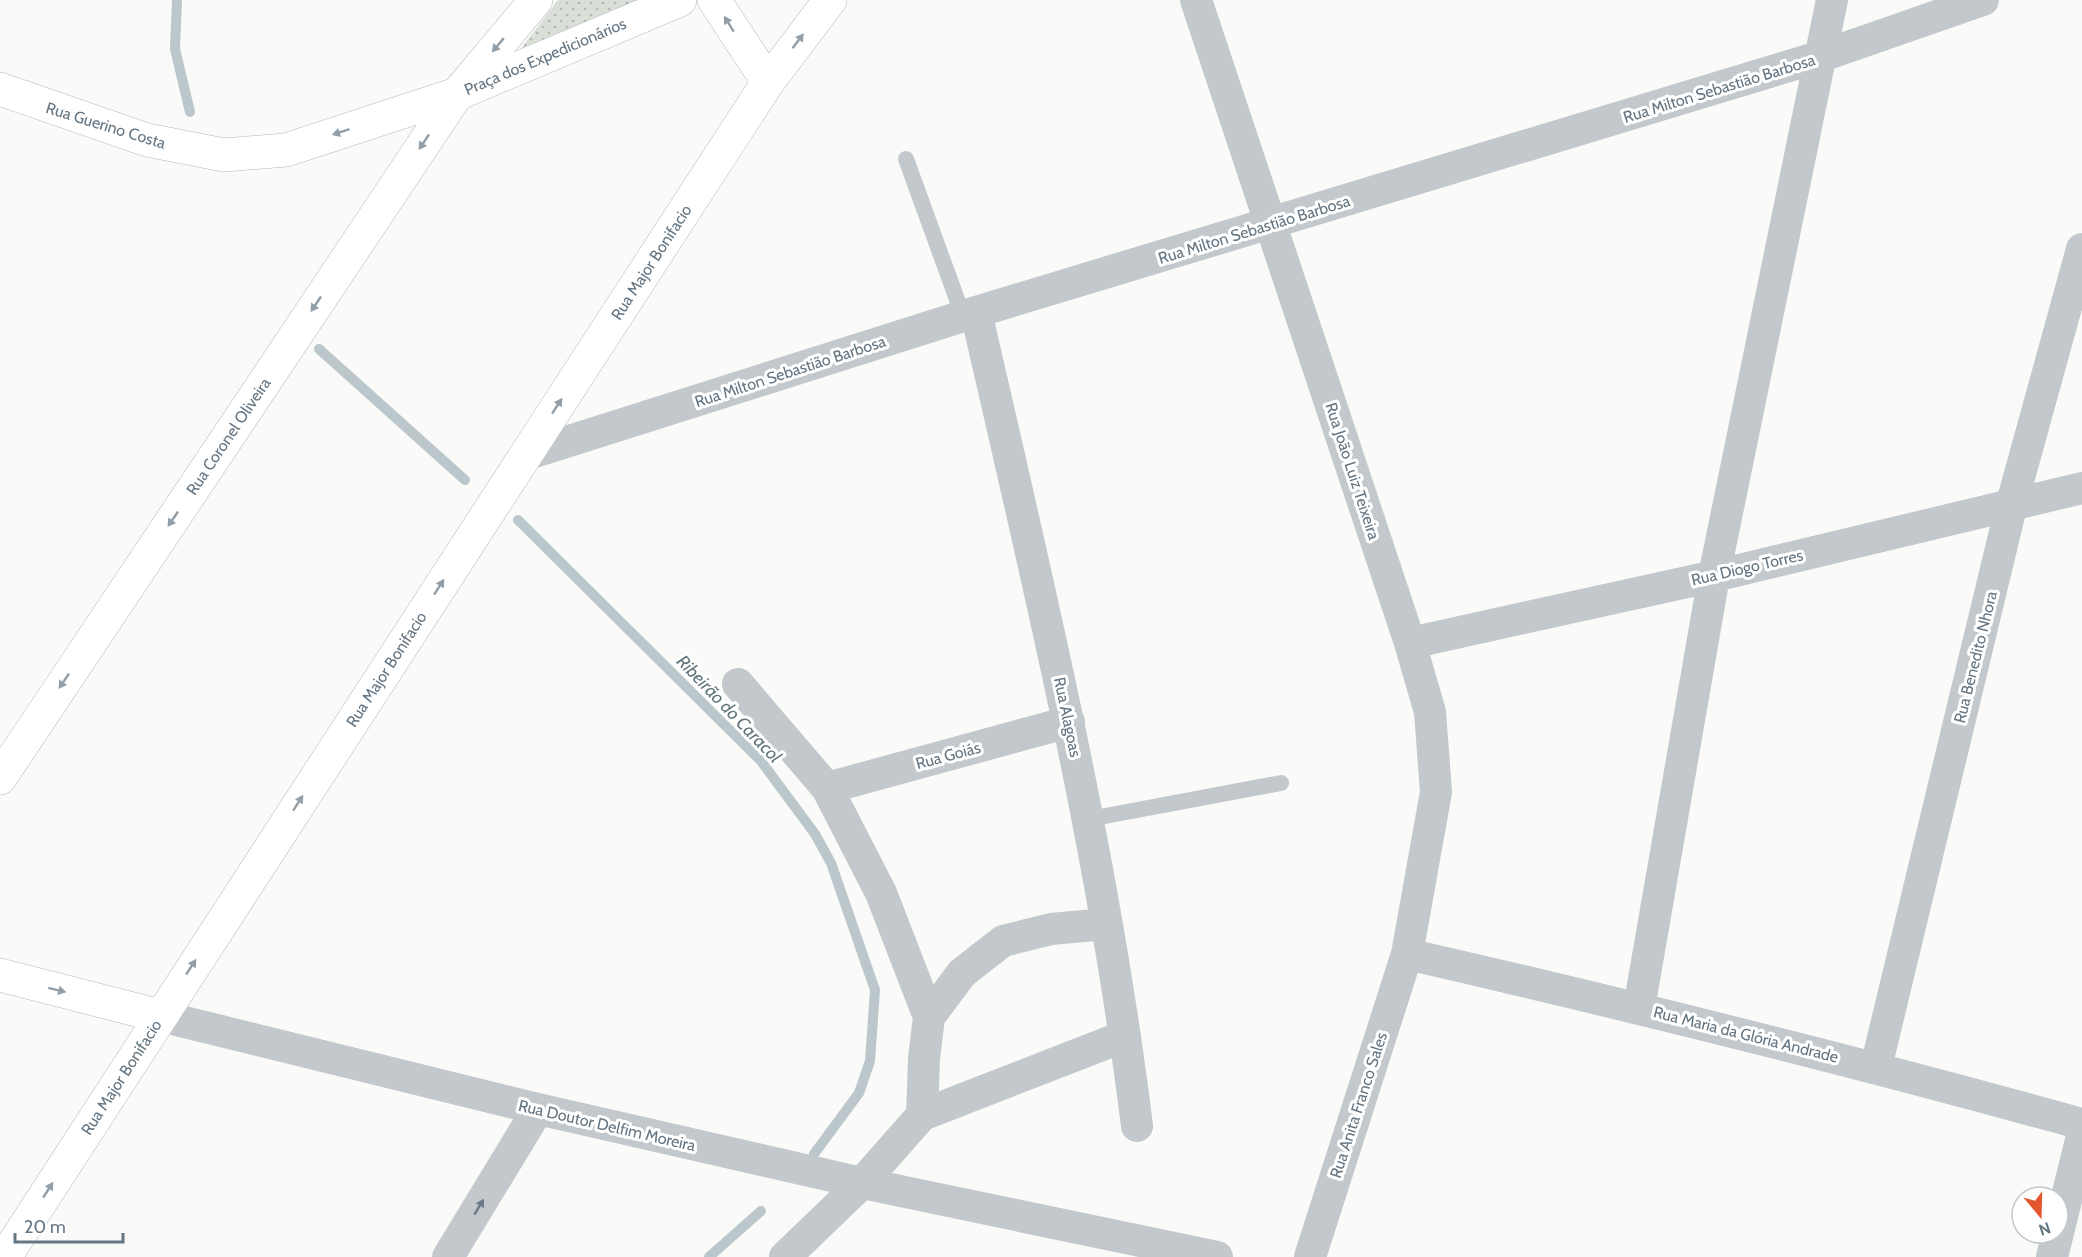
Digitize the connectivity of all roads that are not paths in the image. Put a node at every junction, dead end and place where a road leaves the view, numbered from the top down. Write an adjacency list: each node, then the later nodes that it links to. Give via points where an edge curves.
1 (536, 0): 11 (main road, Praça dos Expedicionários, one-way to 11)
2 (680, 0): 11 (main road, Praça dos Expedicionários)
3 (714, 0): 9 (main road, one-way to 3)
4 (830, 0): 9 (main road, Rua Major Bonifacio, one-way to 4)
5 (1196, 0): 13 (street, Rua João Luiz Teixeira)
6 (1832, 0): 8 (street)
7 (1983, 0): 8 (street, Rua Milton Sebastião Barbosa)
8 (1822, 56): 13 (street, Rua Milton Sebastião Barbosa); 19 (street)
9 (768, 82): 16 (main road, Rua Major Bonifacio, one-way to 9)
10 (0, 89): 11 (main road, Rua Guerino Costa, one-way to 10, via 286,150 224,154 147,140)
11 (457, 93): 23 (main road, Rua Coronel Oliveira, one-way to 23)
12 (906, 159): 15 (lane)
13 (1272, 224): 15 (street, Rua Milton Sebastião Barbosa); 20 (street, Rua João Luiz Teixeira)
14 (2082, 249): 18 (street, Rua Benedito Nhora)
15 (970, 314): 16 (street, Rua Milton Sebastião Barbosa); 22 (street, Rua Alagoas)
16 (525, 455): 31 (main road, Rua Major Bonifacio, one-way to 16)
17 (2082, 488): 18 (street, Rua Diogo Torres)
18 (2012, 503): 19 (street, Rua Diogo Torres); 34 (street, Rua Benedito Nhora)
19 (1714, 576): 20 (street, Rua Diogo Torres); 30 (street)
20 (1410, 643): 28 (street, Rua João Luiz Teixeira, via 1430,712 1436,792)
21 (738, 684): 25 (street)
22 (1069, 722): 25 (street, Rua Goiás); 26 (street, Rua Alagoas)
23 (0, 778)
24 (1281, 783): 26 (lane)
25 (827, 788): 32 (street, via 881,893)
26 (1089, 819): 27 (street, Rua Alagoas)
27 (1106, 924): 32 (street, via 1052,929 1003,941 962,973); 33 (street, Rua Alagoas)
28 (1407, 954): 30 (street, Rua Maria da Glória Andrade); 45 (street, Rua Anita Franco Sales)
29 (0, 975): 31 (main road, Rua Doutor Delfim Moreira, one-way to 31)
30 (1639, 1008): 34 (street, Rua Maria da Glória Andrade)
31 (159, 1016): 35 (street, Rua Doutor Delfim Moreira); 41 (main road, Rua Major Bonifacio, one-way to 31)
32 (929, 1017): 36 (street)
33 (1125, 1036): 36 (street); 38 (street, Rua Alagoas)
34 (1876, 1067): 37 (street, Rua Maria da Glória Andrade)
35 (538, 1109): 40 (street, Rua Doutor Delfim Moreira); 42 (street, one-way to 35)
36 (922, 1115): 40 (street)
37 (2082, 1124)
38 (1137, 1126)
39 (2082, 1136): 46 (street)
40 (862, 1184): 43 (street); 44 (street, Rua Doutor Delfim Moreira)
41 (5, 1257)
42 (448, 1257)
43 (785, 1257)
44 (1217, 1257)
45 (1310, 1257)
46 (2052, 1257)

